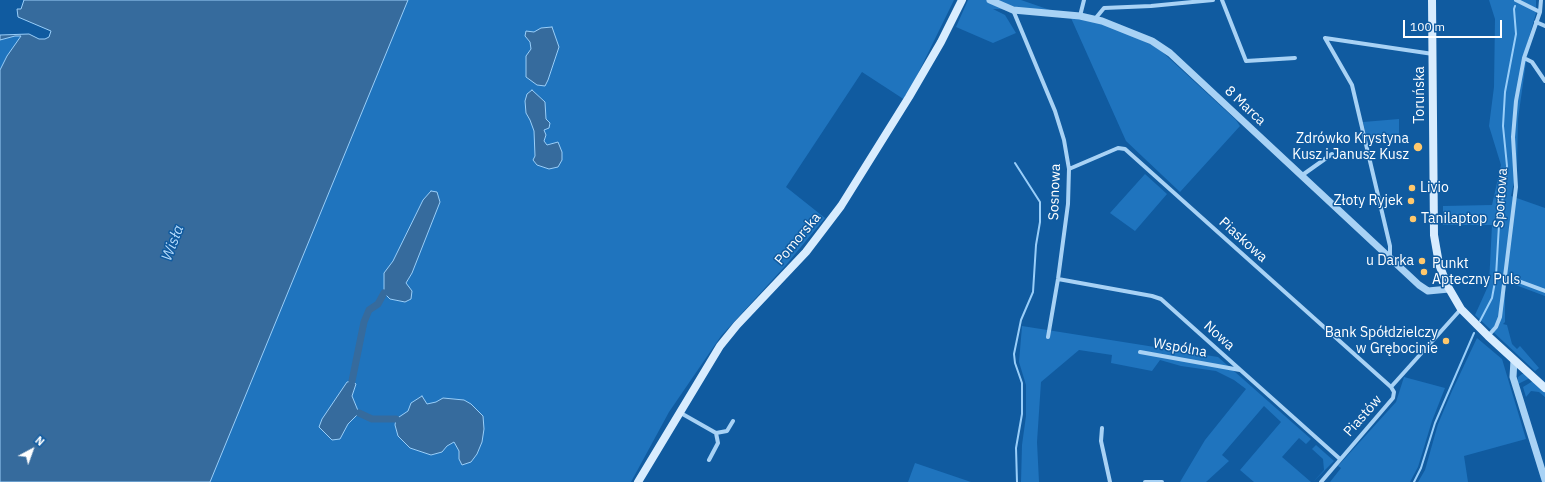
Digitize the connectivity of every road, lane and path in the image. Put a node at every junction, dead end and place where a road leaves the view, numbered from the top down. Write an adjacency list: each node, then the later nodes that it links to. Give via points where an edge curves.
1 (962, 0): 35 (main road, Pomorska, via 909,97 841,206 796,264 731,332)
2 (990, 0): 9 (street, 8 Marca)
3 (1084, 0): 11 (street)
4 (1212, 0): 12 (street, via 1104,8)
5 (1222, 0): 16 (street, via 1246,61)
6 (1432, 0): 15 (main road, Toruńska)
7 (1516, 0): 10 (street)
8 (1541, 0): 10 (street, Sportowa)
9 (1013, 10): 11 (street, 8 Marca); 20 (street, Sosnowa, via 1055,111)
10 (1540, 12): 13 (street, Sportowa)
11 (1080, 16): 12 (street, 8 Marca)
12 (1095, 19): 21 (street, 8 Marca, via 1152,41 1170,53)
13 (1536, 22): 14 (street); 17 (street, Sportowa)
14 (1545, 26)
15 (1433, 54): 22 (street, via 1324,38 1352,85 1390,246); 25 (main road, Toruńska, via 1434,236 1439,264)
16 (1295, 58)
17 (1524, 58): 18 (street, via 1532,62); 23 (street, Sportowa, via 1516,101 1513,137 1516,187)
18 (1545, 81)
19 (1332, 154): 21 (street)
20 (1069, 169): 24 (street, Sosnowa, via 1068,204); 33 (street, Piaskowa, via 1118,148 1125,149)
21 (1302, 176): 22 (street, 8 Marca)
22 (1390, 258): 25 (street, 8 Marca, via 1426,290 1433,292)
23 (1505, 276): 26 (street); 28 (street, Sportowa, via 1500,317)
24 (1058, 279): 29 (street, Sosnowa); 32 (street, Nowa, via 1161,299)
25 (1449, 289): 27 (main road, Toruńska)
26 (1545, 291)
27 (1461, 309): 28 (main road, Toruńska); 33 (street, Piastów)
28 (1488, 336): 31 (main road, Toruńska)
29 (1048, 337)
30 (1140, 352): 32 (street, Wspólna)
31 (1514, 360): 34 (main road, Toruńska); 41 (street, via 1513,377)
32 (1241, 370): 39 (street, Nowa)
33 (1391, 387): 39 (street, Piastów, via 1394,392 1393,398)
34 (1545, 388)
35 (679, 412): 38 (street); 42 (main road, Pomorska)
36 (733, 421): 38 (street, via 727,431)
37 (1102, 428): 43 (street, via 1101,440)
38 (716, 433): 40 (street, via 718,443)
39 (1340, 459): 46 (street, Piastów)
40 (709, 460)
41 (1545, 480)
42 (638, 482)
43 (1110, 482)
44 (1145, 482): 45 (street)
45 (1162, 482)
46 (1321, 482)

